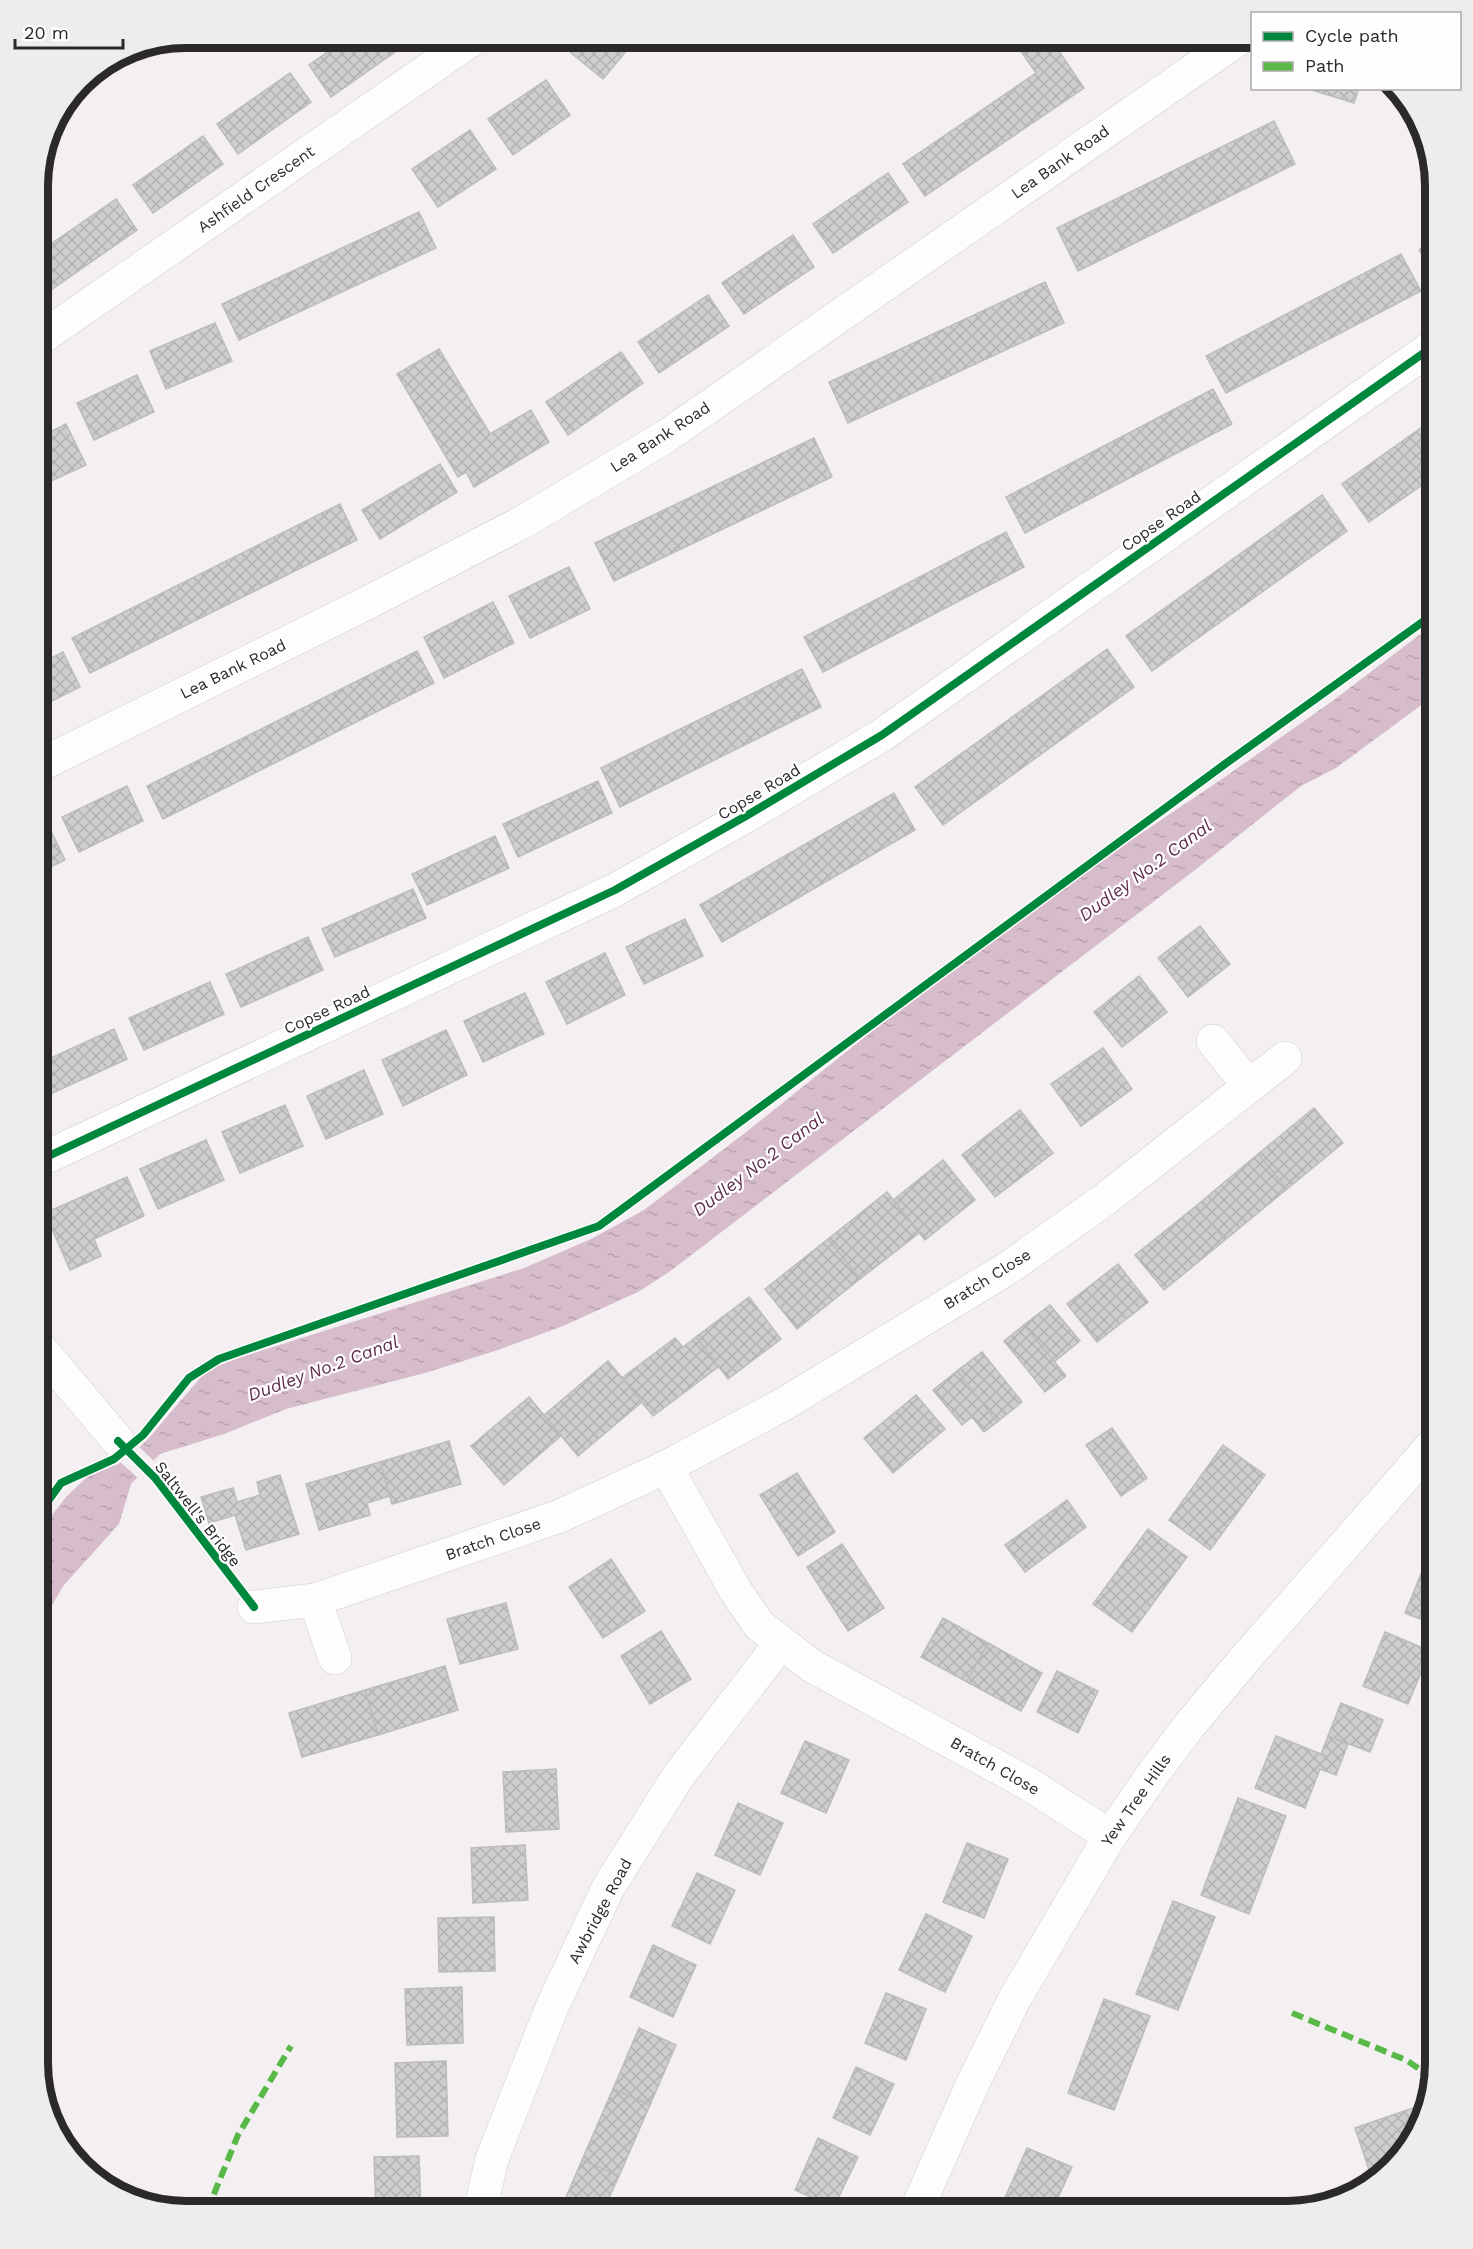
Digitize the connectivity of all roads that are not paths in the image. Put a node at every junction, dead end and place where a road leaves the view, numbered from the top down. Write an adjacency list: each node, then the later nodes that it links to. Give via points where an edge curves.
1 (460, 48): 3 (street, Ashfield Crescent)
2 (1226, 48): 5 (street, Lea Bank Road, via 665,436 523,522)
3 (48, 333)
4 (1425, 353): 9 (street, Copse Road, via 882,735 746,816 615,890)
5 (48, 761)
6 (1213, 1041): 8 (street)
7 (1285, 1058): 8 (street, Bratch Close)
8 (1249, 1086): 13 (street, Bratch Close, via 1104,1200 1008,1268 784,1404)
9 (48, 1156)
10 (48, 1358): 11 (street)
11 (118, 1441)
12 (1425, 1455): 18 (street, Yew Tree Hills, via 1203,1710)
13 (666, 1467): 14 (street, Bratch Close, via 560,1516); 16 (street, Bratch Close, via 737,1593 759,1625)
14 (315, 1600): 15 (street, Bratch Close); 17 (street)
15 (254, 1607)
16 (781, 1643): 18 (street, Bratch Close, via 812,1665 1027,1783); 19 (street, Awbridge Road, via 679,1775 608,1888 552,2007 492,2159)
17 (334, 1658)
18 (1110, 1836): 20 (street, Yew Tree Hills, via 1014,2000)
19 (482, 2201)
20 (920, 2201)

